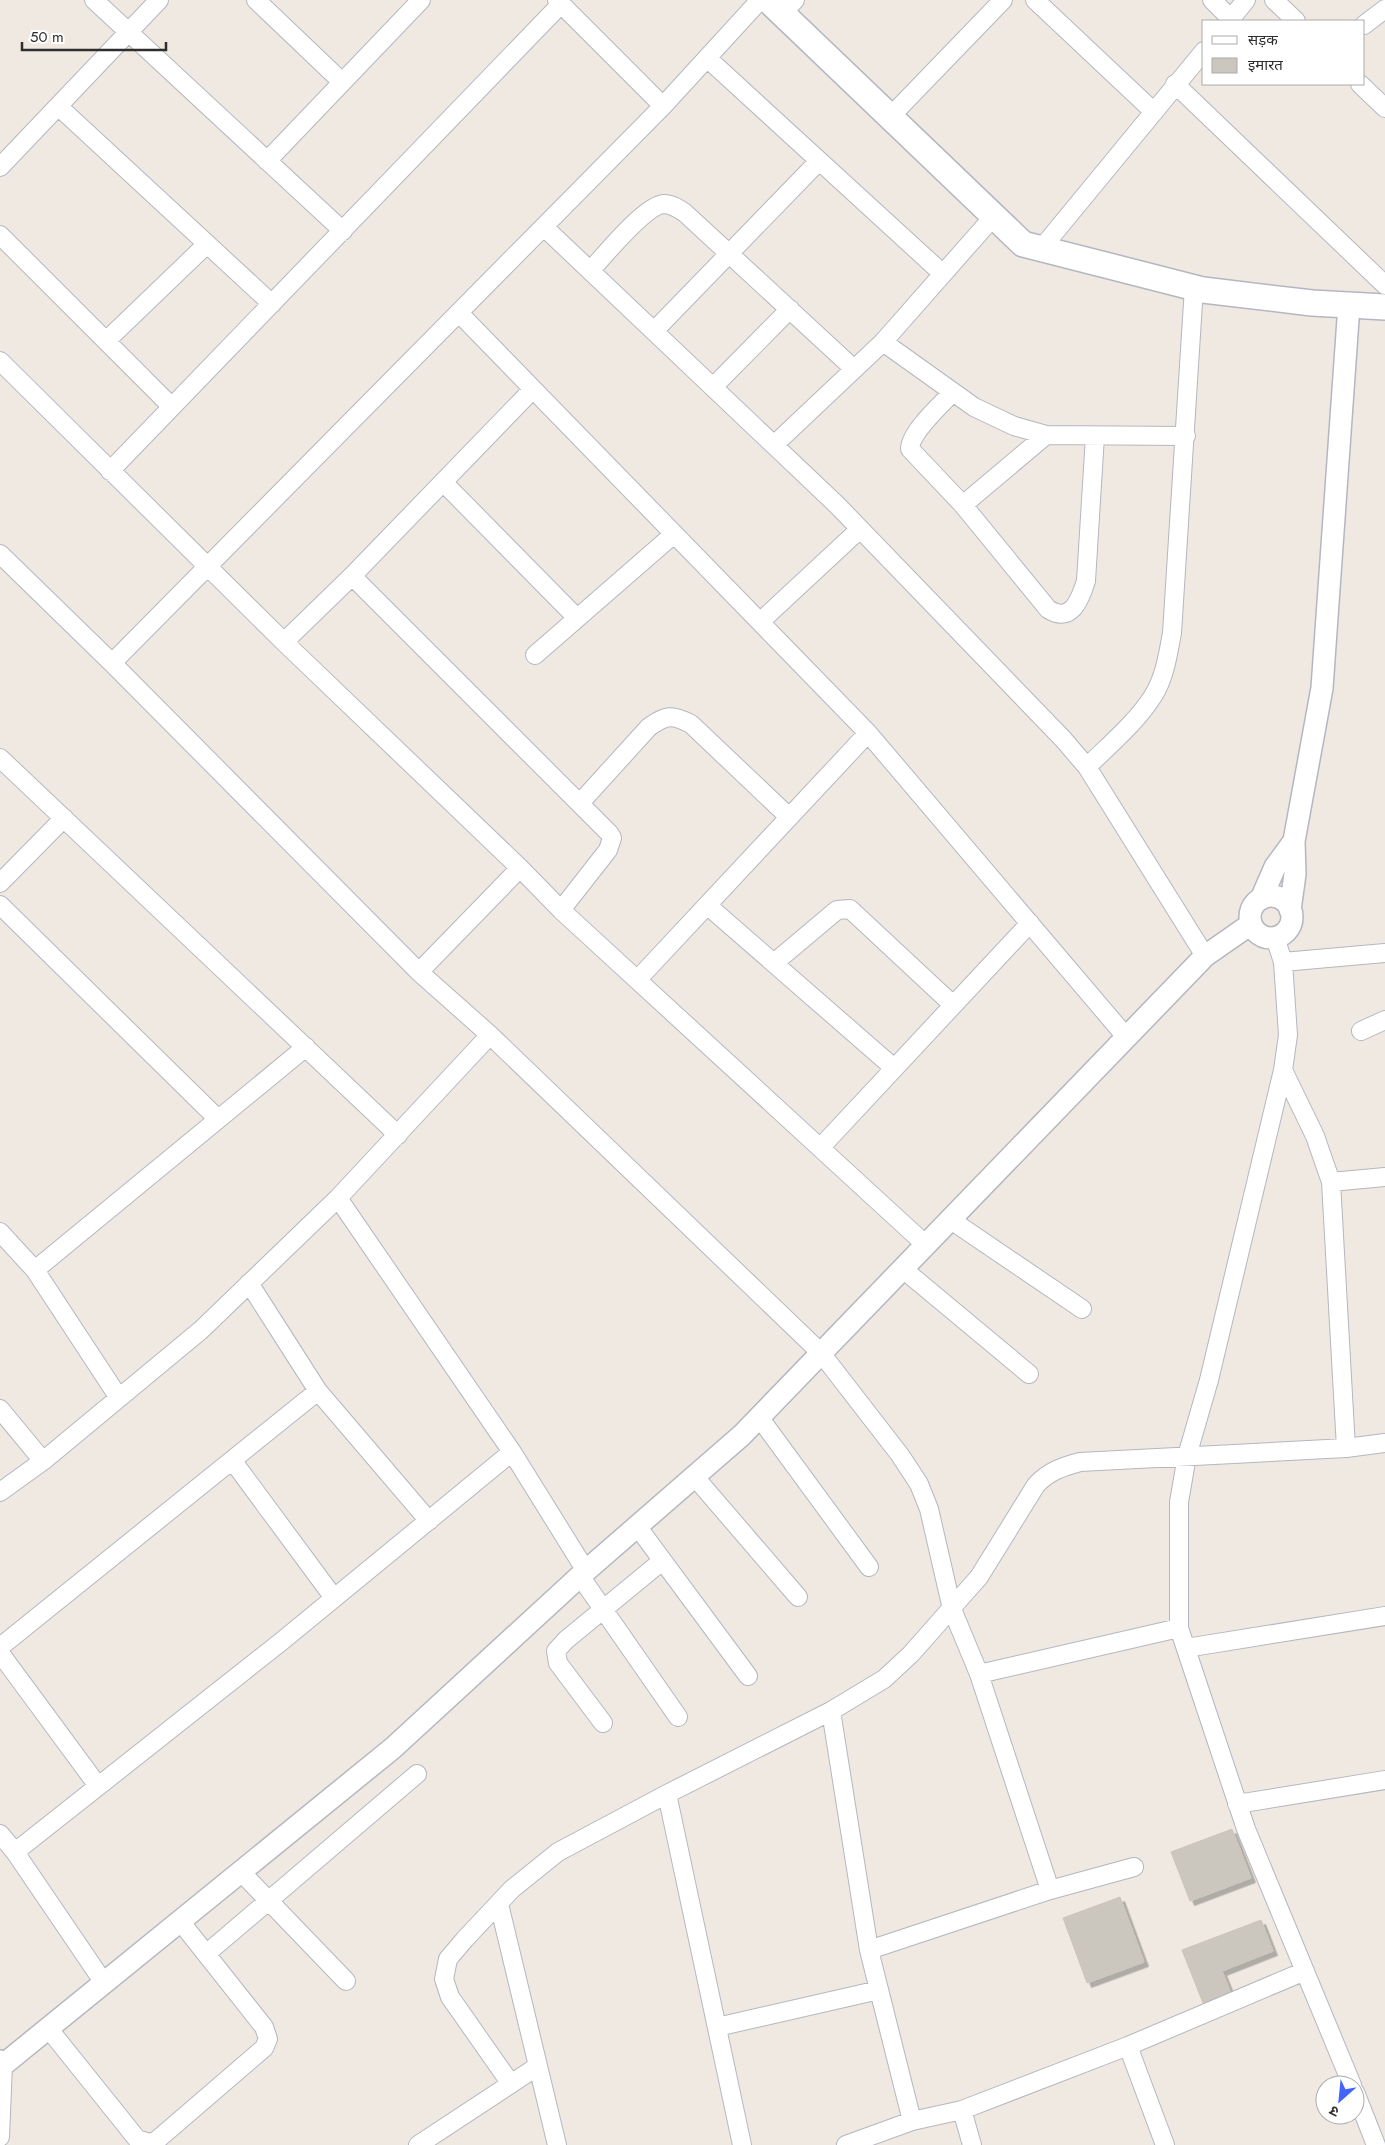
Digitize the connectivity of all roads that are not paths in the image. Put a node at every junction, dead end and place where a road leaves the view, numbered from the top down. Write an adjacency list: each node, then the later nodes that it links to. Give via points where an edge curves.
1 (94, 0): 17 (street)
2 (159, 0): 17 (street)
3 (256, 0): 20 (street)
4 (760, 0): 19 (street)
5 (1003, 0): 27 (street)
6 (1035, 0): 26 (street)
7 (1212, 0): 14 (street)
8 (1246, 0): 14 (street)
9 (1274, 0): 15 (street)
10 (415, 2): 20 (street)
11 (559, 2): 24 (street); 33 (street)
12 (782, 5): 27 (main road)
13 (1385, 9): 16 (street)
14 (1230, 20)
15 (1295, 20)
16 (1365, 24)
17 (128, 32): 23 (street); 28 (street)
18 (1202, 53): 21 (street)
19 (707, 58): 24 (street); 29 (street)
20 (342, 82): 28 (street)
21 (1175, 84): 26 (street); 40 (street)
22 (1361, 85): 25 (street)
23 (58, 106): 30 (street); 35 (street)
24 (663, 106): 32 (street)
25 (1385, 108)
26 (1154, 112): 36 (street)
27 (890, 117): 31 (main road)
28 (267, 161): 33 (street)
29 (819, 161): 37 (street); 39 (street)
30 (0, 167)
31 (994, 216): 36 (main road, via 1023,244); 39 (street)
32 (544, 227): 38 (street); 46 (street)
33 (343, 230): 42 (street)
34 (0, 235): 48 (street)
35 (207, 244): 42 (street); 48 (street)
36 (1041, 249): 41 (main road)
37 (730, 254): 38 (street, via 685,213 665,204 646,212); 45 (street); 47 (street)
38 (590, 271): 47 (street)
39 (943, 274): 49 (street)
40 (1385, 285)
41 (1194, 287): 43 (main road); 58 (street)
42 (272, 304): 55 (street)
43 (1349, 305): 44 (main road); 79 (street, via 1322,688)
44 (1385, 307)
45 (790, 309): 51 (street); 52 (street)
46 (459, 313): 53 (street); 66 (street)
47 (654, 331): 52 (street)
48 (106, 341): 55 (street)
49 (883, 342): 51 (street); 54 (street)
50 (0, 361): 60 (street)
51 (854, 369): 59 (street)
52 (713, 387): 59 (street)
53 (533, 389): 61 (street); 64 (street)
54 (953, 392): 56 (street, via 992,416); 62 (street, via 917,432 910,449)
55 (172, 407): 60 (street)
56 (1046, 435): 57 (street); 62 (street)
57 (1095, 436): 58 (street); 62 (street, via 1086,580 1078,602 1065,614 1048,609)
58 (1186, 436): 75 (street, via 1172,633 1162,677 1141,711)
59 (774, 445): 63 (street)
60 (110, 471): 66 (street)
61 (443, 482): 67 (street); 68 (street)
62 (963, 506)
63 (860, 529): 69 (street); 75 (street)
64 (674, 534): 68 (street); 69 (street)
65 (0, 554): 72 (street)
66 (208, 568): 70 (street); 72 (street)
67 (352, 576): 70 (street); 76 (street)
68 (577, 618): 71 (street)
69 (760, 622): 73 (street)
70 (284, 642): 80 (street)
71 (535, 655)
72 (112, 663): 94 (street)
73 (868, 733): 77 (street); 87 (street)
74 (0, 758): 78 (street)
75 (1087, 767): 91 (street)
76 (580, 803): 77 (street, via 649,728 660,719 670,717 691,724); 85 (street, via 609,833 611,844)
77 (789, 817): 84 (street)
78 (64, 818): 81 (street); 101 (street)
79 (1294, 841): 82 (street, via 1275,867); 86 (street, via 1295,874)
80 (520, 868): 85 (street); 94 (street)
81 (0, 883)
82 (1261, 899): 86 (street, via 1268,896 1280,898); 88 (street, via 1251,910)
83 (0, 905): 104 (street)
84 (707, 905): 93 (street); 95 (street)
85 (561, 910): 95 (street)
86 (1290, 910): 89 (street, via 1289,927)
87 (1030, 923): 96 (street); 100 (street)
88 (1251, 924): 89 (street, via 1263,936); 91 (street)
89 (1274, 937): 92 (street)
90 (1385, 953): 92 (street)
91 (1205, 956): 100 (street)
92 (1283, 962): 103 (street, via 1288,1035)
93 (774, 963): 96 (street, via 838,910 850,909); 102 (street)
94 (419, 972): 99 (street)
95 (638, 979): 106 (street)
96 (953, 1005): 102 (street)
97 (1385, 1020): 98 (street)
98 (1361, 1031)
99 (490, 1035): 105 (street); 117 (street)
100 (1127, 1038): 110 (street)
101 (306, 1047): 104 (street); 105 (street)
102 (894, 1068): 106 (street)
103 (1283, 1070): 108 (street, via 1315,1136); 126 (street, via 1209,1380)
104 (218, 1119): 114 (street)
105 (398, 1135): 109 (street)
106 (820, 1148): 112 (street)
107 (1385, 1177): 108 (street)
108 (1331, 1182): 124 (street)
109 (338, 1198): 115 (street); 125 (street)
110 (951, 1220): 112 (street); 116 (street)
111 (0, 1232): 114 (street)
112 (926, 1245): 113 (street)
113 (903, 1269): 117 (street); 118 (street)
114 (35, 1270): 120 (street)
115 (250, 1283): 119 (street); 120 (street, via 201,1330)
116 (1082, 1309)
117 (821, 1354): 122 (street); 138 (street, via 919,1484 930,1509)
118 (1029, 1374)
119 (318, 1390): 127 (street); 131 (street)
120 (119, 1398): 128 (street)
121 (0, 1409): 128 (street)
122 (759, 1417): 129 (street); 134 (street)
123 (1385, 1443): 124 (street)
124 (1346, 1448): 126 (street)
125 (512, 1452): 131 (street); 135 (street)
126 (1187, 1456): 138 (street, via 1080,1462 1058,1467 1036,1485 979,1577); 141 (street, via 1179,1502)
127 (232, 1460): 137 (street); 142 (street)
128 (44, 1461): 130 (street)
129 (694, 1476): 132 (street); 136 (street)
130 (0, 1492)
131 (428, 1521): 137 (street)
132 (637, 1526): 133 (street); 135 (street)
133 (662, 1561): 139 (street); 146 (street)
134 (868, 1567)
135 (583, 1573): 139 (street); 158 (street, via 393,1748)
136 (798, 1596)
137 (334, 1598): 152 (street)
138 (952, 1609): 145 (street); 147 (street, via 884,1680)
139 (603, 1610): 148 (street); 149 (street, via 559,1646 556,1657)
140 (1385, 1616): 143 (street)
141 (1179, 1628): 143 (street); 145 (street)
142 (0, 1646)
143 (1186, 1648): 154 (street)
144 (0, 1653): 152 (street)
145 (979, 1674): 159 (street)
146 (748, 1676)
147 (831, 1712): 153 (street); 163 (street)
148 (678, 1717)
149 (603, 1723)
150 (417, 1774): 160 (street)
151 (1385, 1780): 154 (street)
152 (98, 1786): 156 (street)
153 (667, 1794): 161 (street, via 558,1852); 169 (street)
154 (1237, 1804): 165 (street)
155 (0, 1834): 156 (street)
156 (15, 1852): 167 (street)
157 (1134, 1867): 159 (street)
158 (241, 1872): 160 (street); 162 (street)
159 (1050, 1890): 163 (street)
160 (268, 1901): 164 (street); 166 (street)
161 (499, 1904): 173 (street); 175 (street, via 448,1959 444,1979 450,1997)
162 (180, 1921): 164 (street); 167 (street)
163 (869, 1950): 168 (street)
164 (206, 1954): 170 (street, via 264,2028 268,2039 264,2048 157,2140 150,2143 137,2140)
165 (1305, 1972): 171 (street); 174 (street)
166 (346, 1981)
167 (104, 1983): 170 (street)
168 (879, 1990): 169 (street); 178 (street)
169 (717, 2027): 183 (street)
170 (48, 2028): 172 (street)
171 (1128, 2046): 176 (street); 186 (street)
172 (1, 2064): 179 (street)
173 (538, 2066): 175 (street); 182 (street)
174 (1348, 2075)
175 (511, 2084): 181 (street)
176 (962, 2110): 178 (street); 185 (street)
177 (1365, 2114): 180 (street)
178 (912, 2120): 184 (street)
179 (0, 2137)
180 (1379, 2144)
181 (418, 2145)
182 (557, 2145)
183 (742, 2145)
184 (846, 2145)
185 (972, 2145)
186 (1165, 2145)

